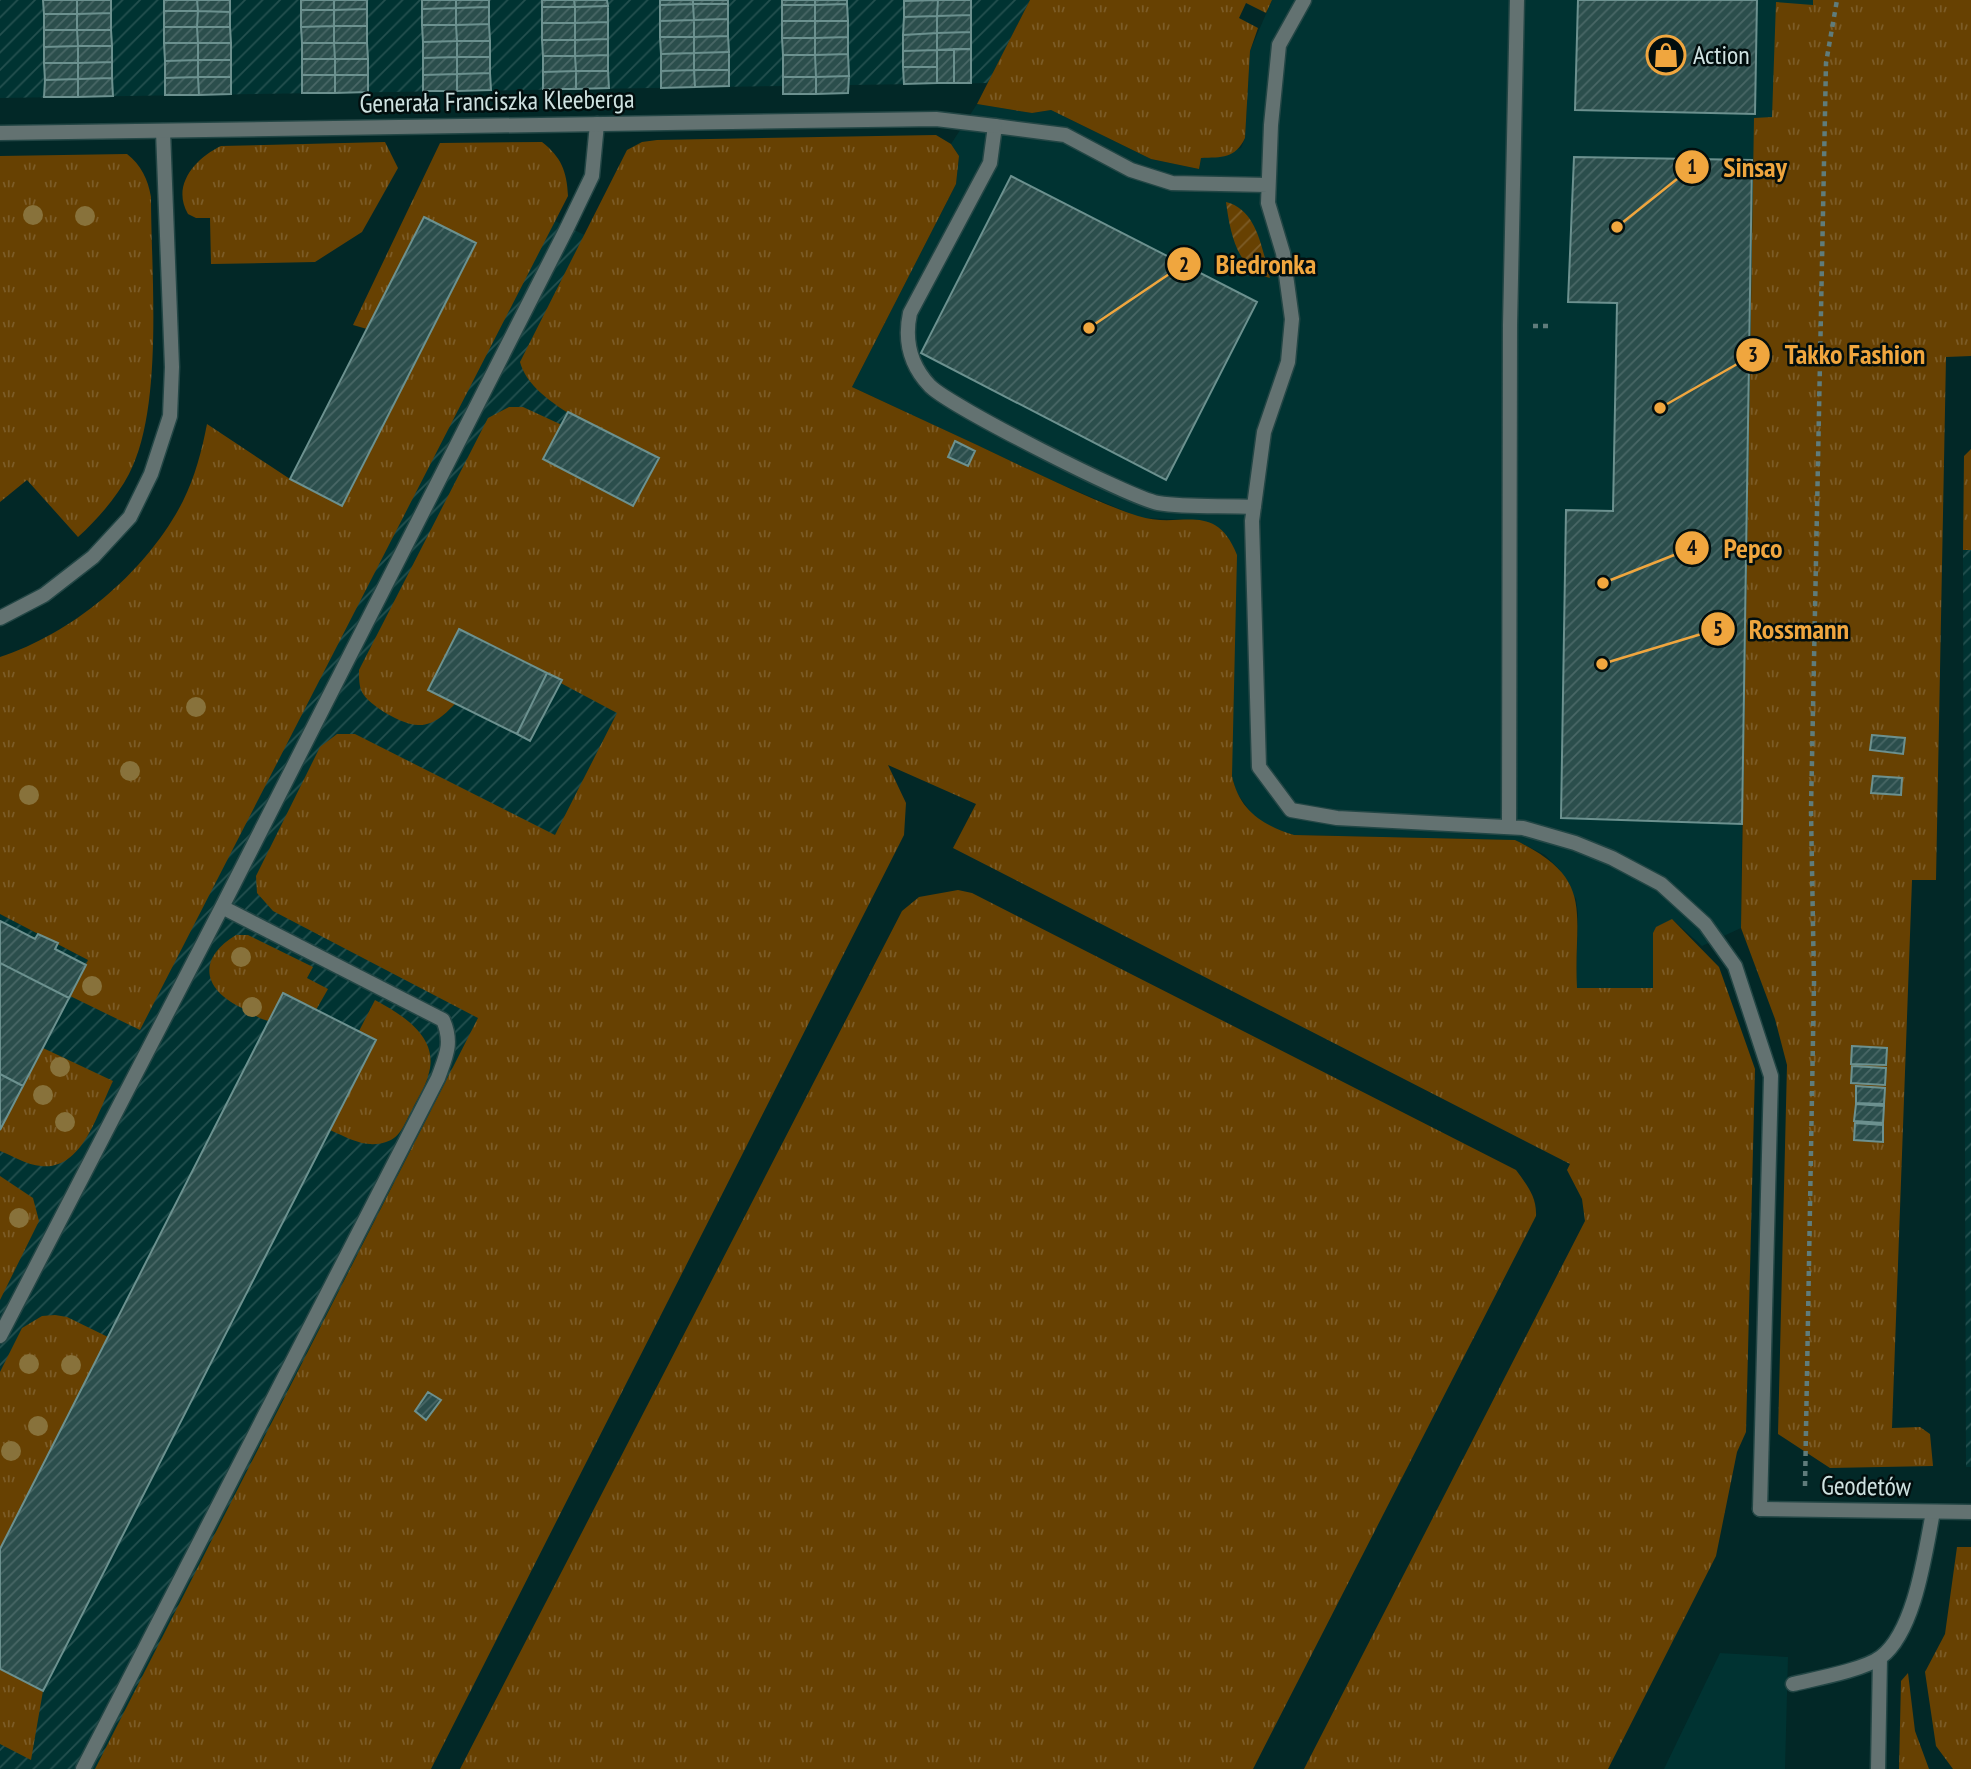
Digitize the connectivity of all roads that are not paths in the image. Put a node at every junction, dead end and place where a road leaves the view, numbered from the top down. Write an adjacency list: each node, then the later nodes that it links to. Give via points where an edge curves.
1 (1304, 0): 7 (street, via 1279,45)
2 (1517, 0): 10 (street, via 1510,325)
3 (597, 124): 4 (street, Generała Franciszka Kleeberga, via 936,119); 5 (street, Generała Franciszka Kleeberga); 11 (street, via 592,176)
4 (995, 126): 7 (street, Generała Franciszka Kleeberga, via 1065,135 1131,170 1172,183); 8 (street, via 990,163 910,313 906,333 912,363 942,397 1156,502)
5 (163, 131): 6 (street, Generała Franciszka Kleeberga); 9 (street, via 172,367 170,416 151,474 130,517 93,557 44,595)
6 (0, 133)
7 (1268, 185): 8 (street, via 1292,319 1288,362 1264,432)
8 (1254, 507): 10 (street, via 1259,767 1284,803 1290,810 1337,818)
9 (0, 618)
10 (1509, 827): 13 (street, Geodetów, via 1575,843 1661,884 1705,924 1735,966 1771,1076 1760,1509)
11 (222, 907): 12 (street); 17 (street, via 443,1020 450,1047)
12 (0, 1336)
13 (1933, 1512): 14 (street, Geodetów); 15 (street, via 1923,1566 1900,1634)
14 (1971, 1512)
15 (1880, 1658): 16 (street); 18 (street)
16 (1793, 1684)
17 (83, 1769)
18 (1878, 1769)

